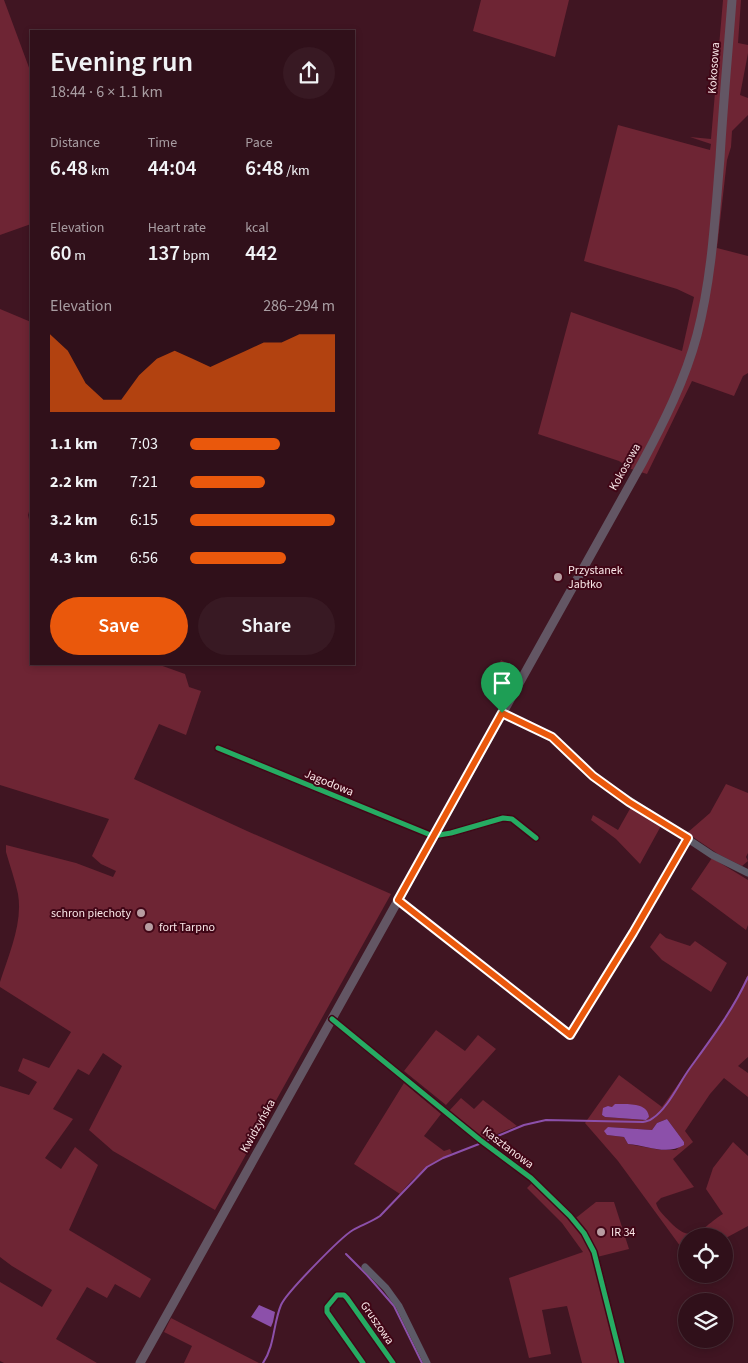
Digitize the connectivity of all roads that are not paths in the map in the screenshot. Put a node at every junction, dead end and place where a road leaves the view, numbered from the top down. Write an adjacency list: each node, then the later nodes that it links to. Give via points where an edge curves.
1 (732, 0): 2 (main road, Kokosowa, via 706,287 690,358 671,407)
2 (502, 713): 4 (main road, Kokosowa); 6 (street, via 552,737 593,776)
3 (218, 748): 4 (street, Jagodowa)
4 (434, 836): 5 (street, via 512,818); 8 (main road, Kokosowa)
5 (536, 838)
6 (688, 838): 7 (street, via 712,855); 8 (street, via 570,1035)
7 (748, 873)
8 (398, 900): 9 (main road, Kwidzyńska)
9 (332, 1019): 11 (main road, Kwidzyńska); 15 (street, Kasztanowa, via 531,1178 570,1216 594,1252)
10 (365, 1267): 14 (street, via 399,1306)
11 (140, 1363)
12 (363, 1363): 13 (street, Gruszowa, via 326,1309 337,1295 348,1298)
13 (393, 1363)
14 (426, 1363)
15 (622, 1363)

